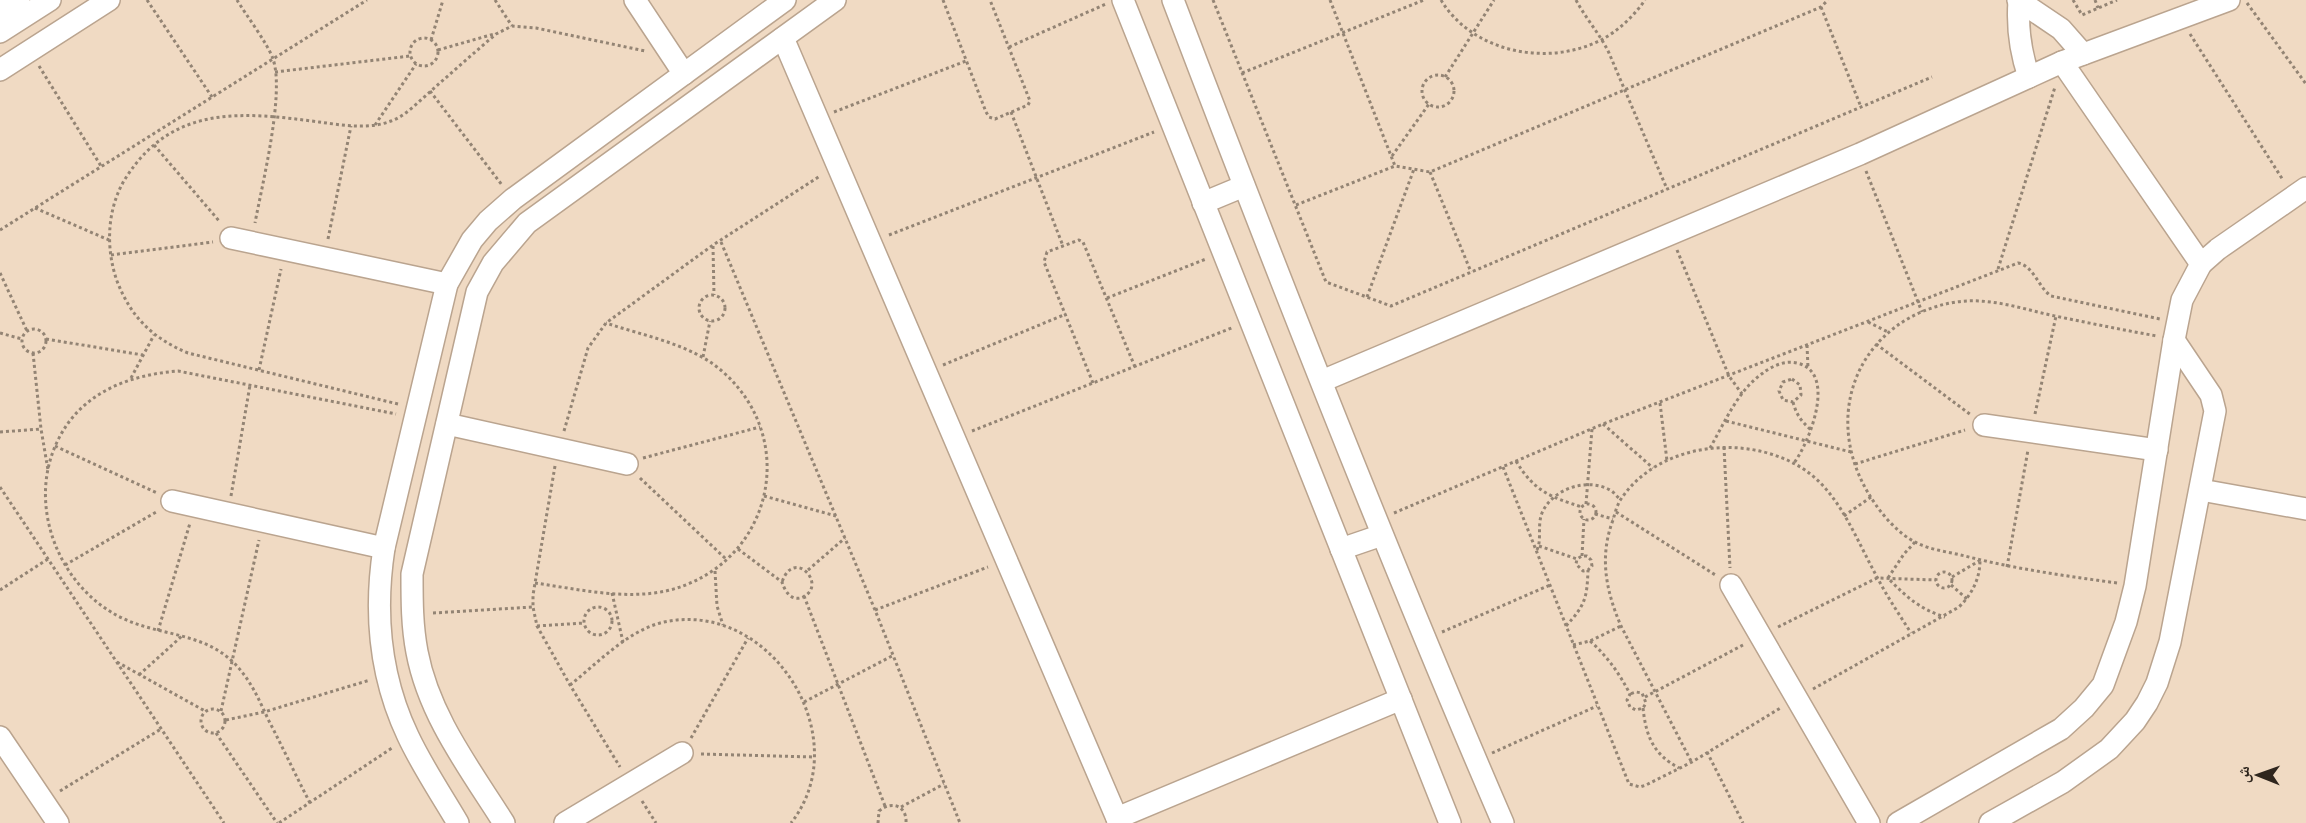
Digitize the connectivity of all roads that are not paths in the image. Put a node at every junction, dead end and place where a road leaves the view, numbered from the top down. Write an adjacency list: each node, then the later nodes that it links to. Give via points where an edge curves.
1 (19, 0): 11 (street)
2 (50, 0): 12 (street)
3 (109, 0): 17 (street)
4 (635, 0): 16 (street)
5 (785, 0): 16 (street)
6 (835, 0): 13 (street)
7 (1123, 0): 21 (street)
8 (1173, 0): 19 (street)
9 (2019, 0): 14 (street, via 2061,29); 18 (street, via 2019,39)
10 (2229, 0): 14 (street)
11 (0, 12)
12 (0, 32)
13 (783, 38): 23 (street); 43 (street)
14 (2083, 54): 15 (street)
15 (2062, 62): 18 (street); 25 (street)
16 (678, 65): 22 (street)
17 (0, 70)
18 (2030, 77): 28 (street, via 1860,154)
19 (1244, 186): 21 (street); 28 (street)
20 (2300, 192): 25 (street)
21 (1203, 203): 38 (street)
22 (488, 221): 23 (street); 26 (street, via 472,240)
23 (512, 237): 29 (street, via 477,291)
24 (239, 240): 26 (street)
25 (2201, 264): 27 (street, via 2182,300)
26 (447, 284): 37 (street)
27 (2175, 331): 31 (street); 33 (street, via 2211,395 2215,411)
28 (1322, 381): 36 (street)
29 (447, 424): 32 (street); 46 (street, via 412,574 417,653 427,691 443,727)
30 (1984, 425): 31 (street)
31 (2157, 450): 51 (street, via 2135,586 2103,685 2061,729)
32 (625, 463)
33 (2201, 490): 35 (street); 52 (street, via 2170,642 2147,703 2109,749 2063,782)
34 (181, 502): 37 (street)
35 (2306, 509)
36 (1380, 527): 38 (street); 49 (street)
37 (384, 548): 45 (street, via 378,612 386,675 409,737)
38 (1341, 549): 40 (street)
39 (1731, 585): 50 (street)
40 (1401, 699): 43 (street); 48 (street)
41 (0, 737): 44 (street)
42 (682, 753): 47 (street)
43 (1118, 820)
44 (58, 823)
45 (458, 823)
46 (504, 823)
47 (565, 823)
48 (1450, 823)
49 (1503, 823)
50 (1869, 823)
51 (1898, 823)
52 (1990, 823)

